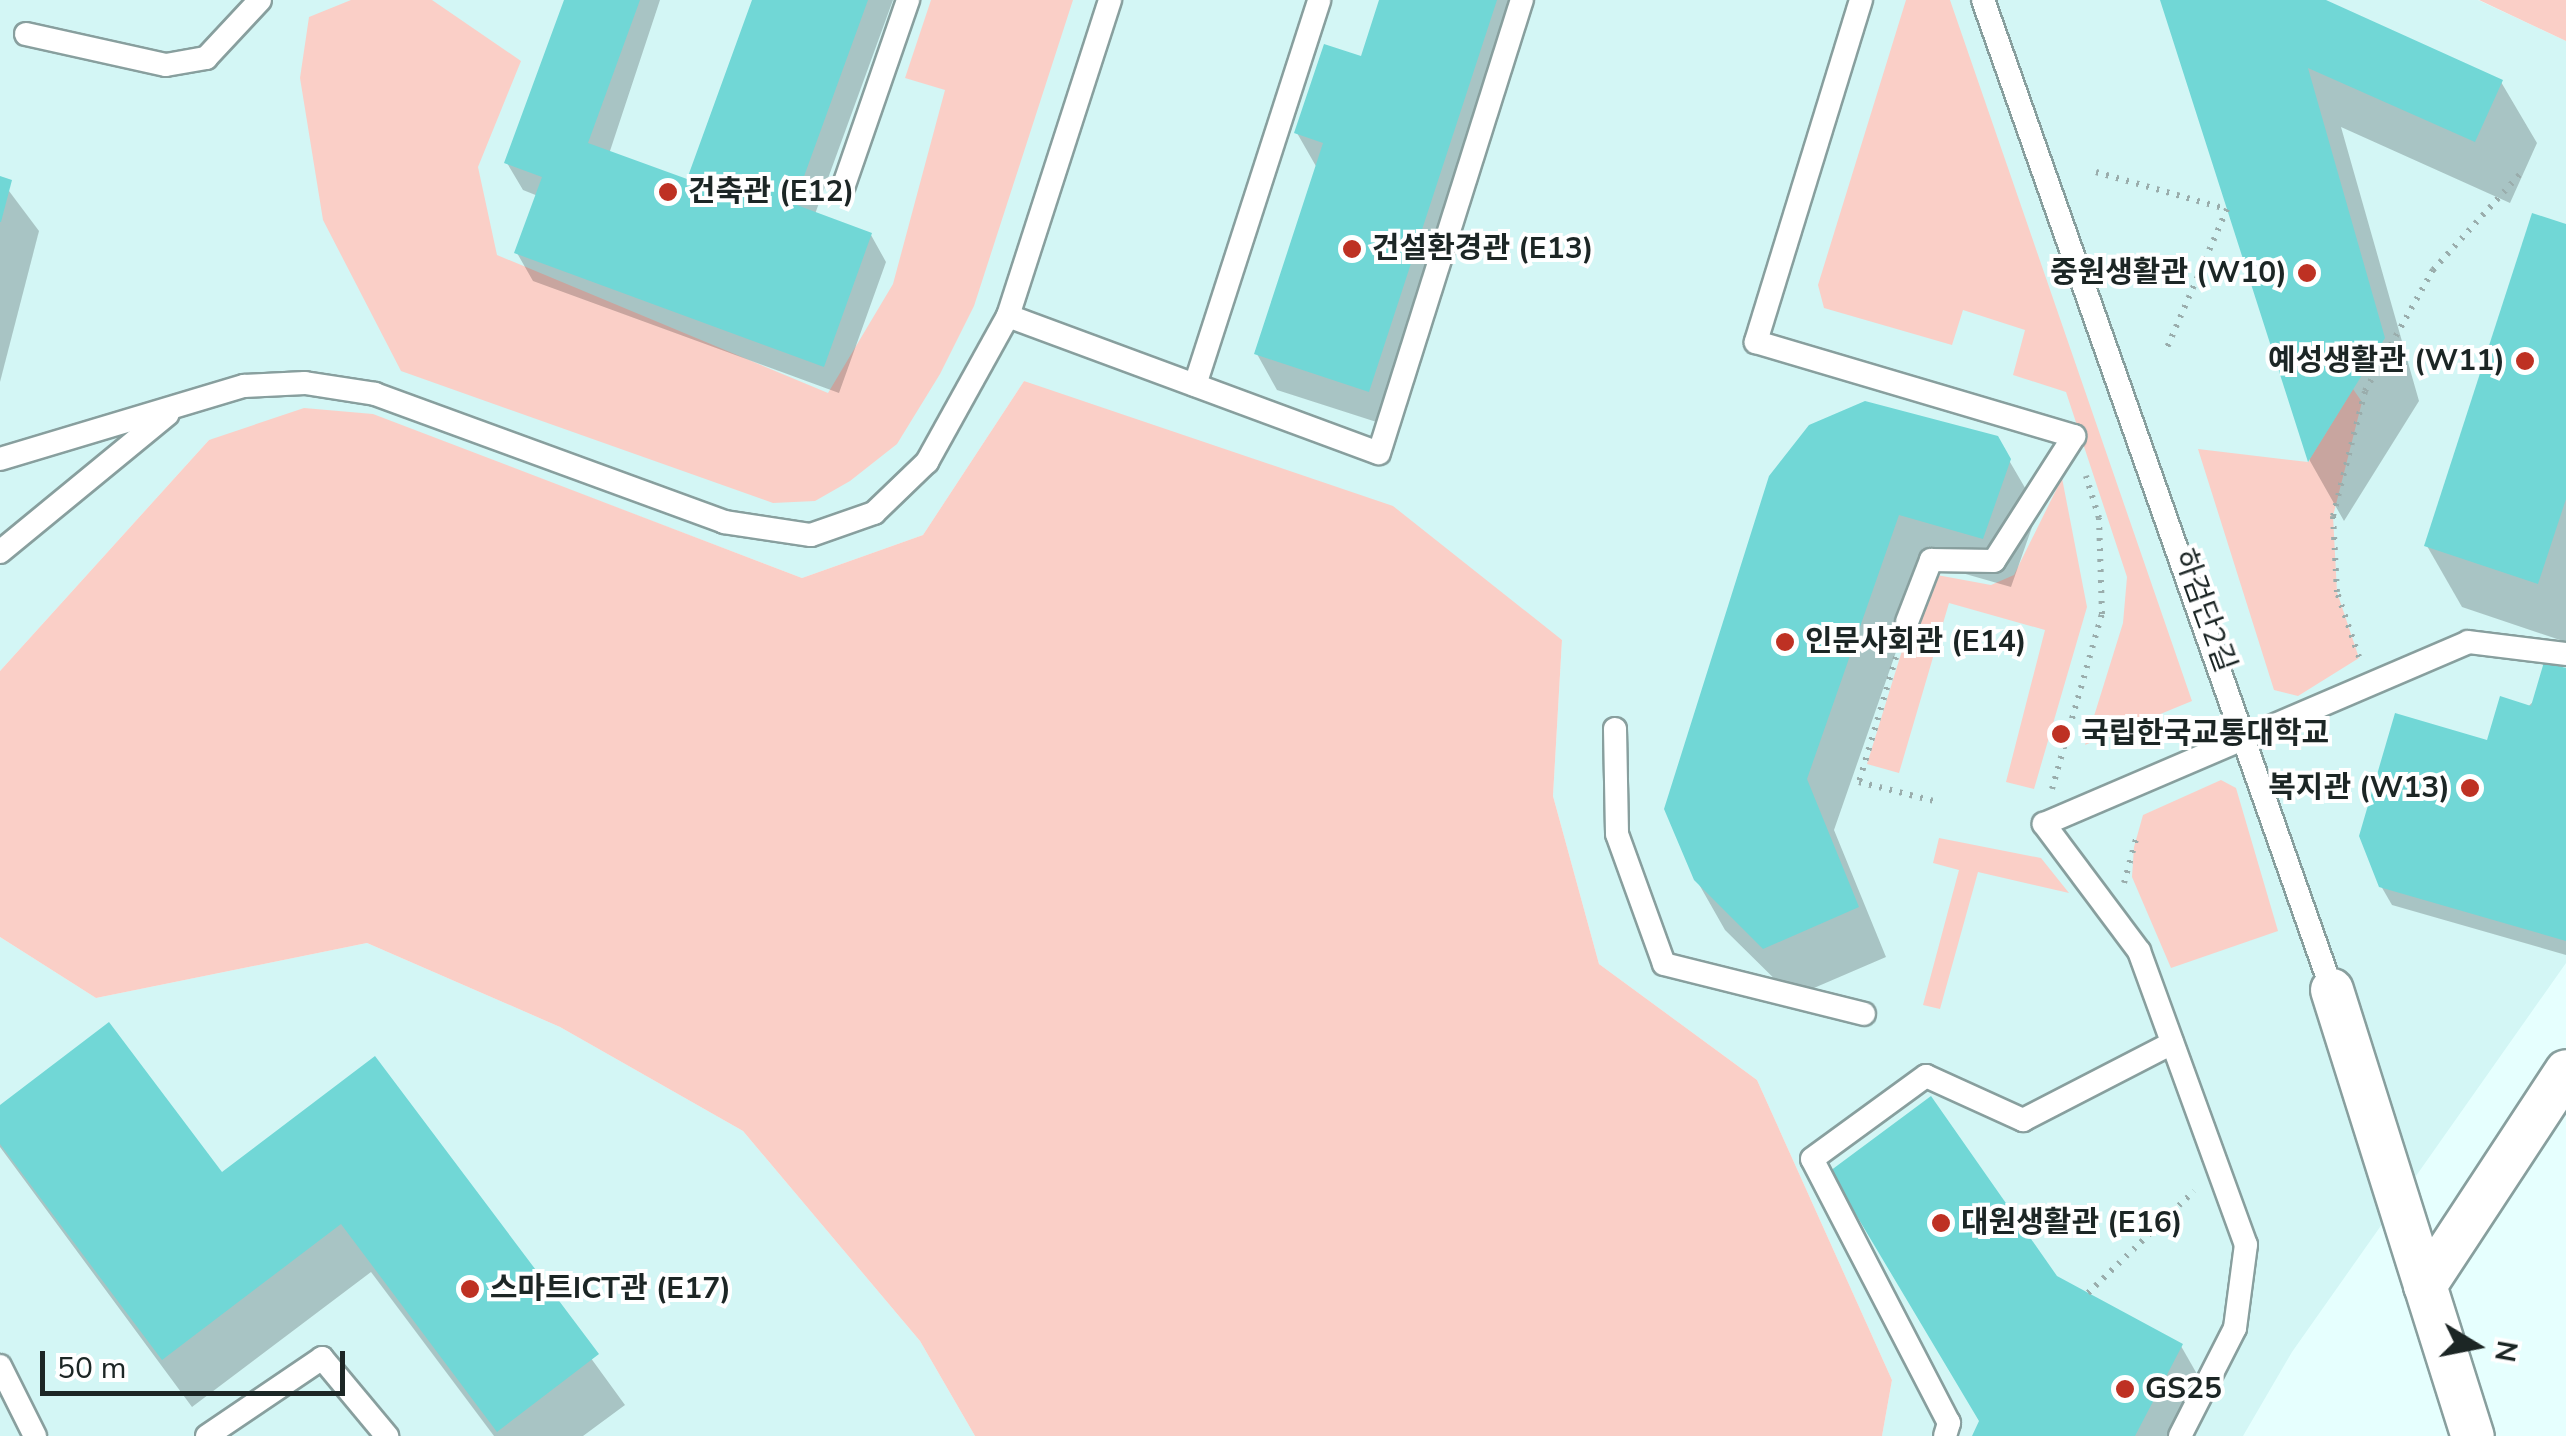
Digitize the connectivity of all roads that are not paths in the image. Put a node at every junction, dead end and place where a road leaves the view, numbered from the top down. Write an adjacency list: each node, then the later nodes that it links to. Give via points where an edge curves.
1 (260, 0): 8 (lane, via 206,58 166,64)
2 (908, 0): 9 (lane)
3 (1110, 0): 10 (lane)
4 (1319, 0): 11 (lane)
5 (1522, 0): 11 (lane, via 1378,453)
6 (1861, 0): 15 (lane, via 1756,342 2074,436 1994,561 1931,560)
7 (1983, 0): 18 (lane, 하검단2길)
8 (26, 34)
9 (844, 185)
10 (1008, 316): 11 (lane); 12 (lane, via 927,462 874,513 811,535 724,522 375,394 244,386)
11 (1195, 384)
12 (174, 408): 13 (lane); 14 (lane)
13 (0, 458)
14 (0, 552)
15 (1907, 622)
16 (2566, 654): 18 (lane, via 2468,642)
17 (1616, 729): 20 (lane, via 1617,834 1664,964)
18 (2250, 737): 19 (lane, 하검단2길); 21 (lane, via 2044,824 2139,950)
19 (2332, 990): 23 (street, 하검단2길)
20 (1864, 1014)
21 (2172, 1043): 28 (lane, via 2023,1120 1926,1076 1812,1159 1949,1423); 29 (lane, via 2248,1270 2235,1328)
22 (2566, 1070): 23 (street)
23 (2425, 1286): 30 (street, 하검단2길)
24 (0, 1366): 25 (lane)
25 (35, 1436)
26 (208, 1436): 27 (lane, via 322,1358)
27 (387, 1436)
28 (1945, 1436)
29 (2180, 1436)
30 (2473, 1436)

